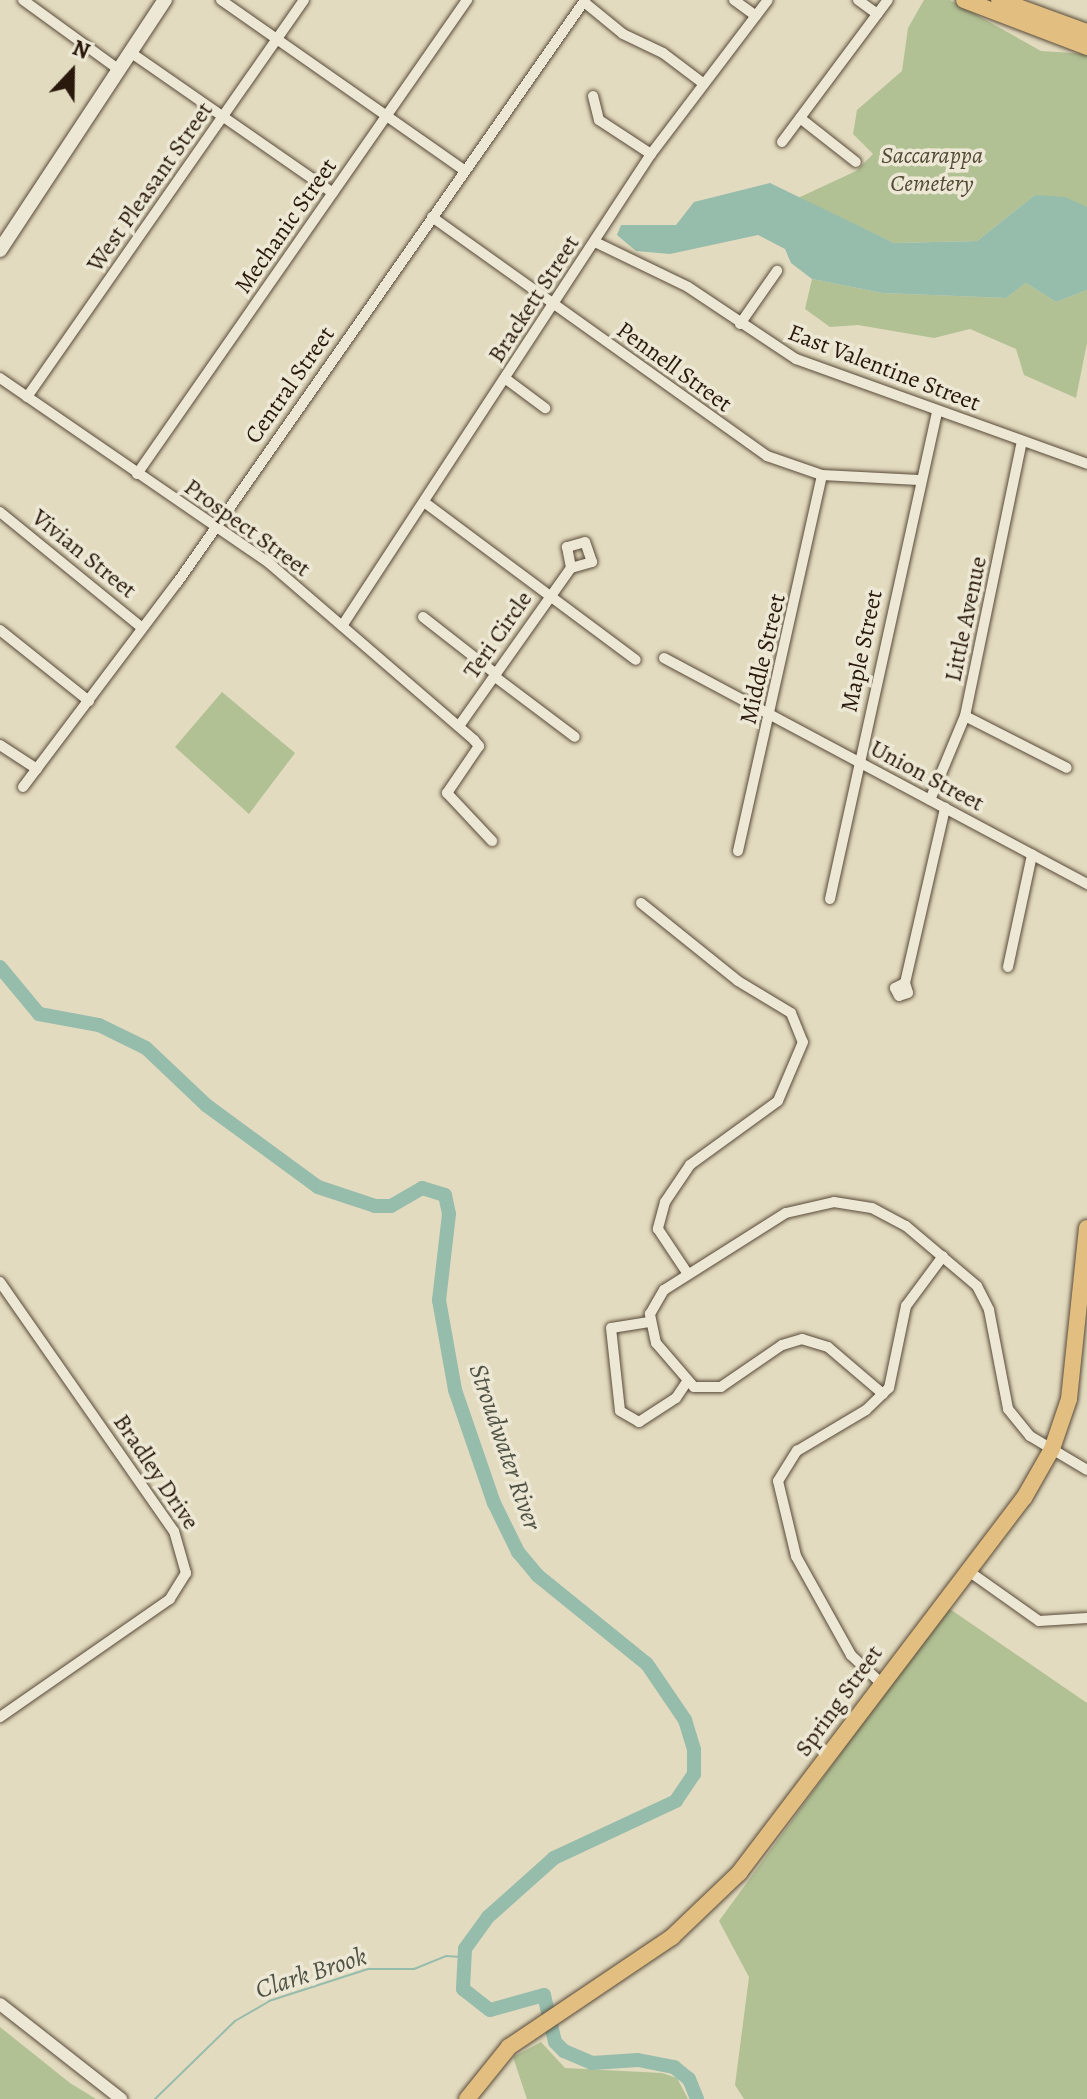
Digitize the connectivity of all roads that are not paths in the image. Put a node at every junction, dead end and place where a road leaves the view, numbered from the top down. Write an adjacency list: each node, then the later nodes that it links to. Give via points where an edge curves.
1 (23, 0): 19 (street)
2 (165, 0): 18 (main road)
3 (221, 0): 16 (street)
4 (304, 0): 16 (street, West Pleasant Street)
5 (467, 0): 22 (street, Mechanic Street)
6 (734, 0): 14 (street)
7 (768, 0): 14 (street, Brackett Street)
8 (858, 0): 13 (street)
9 (888, 0): 13 (street)
10 (964, 0): 17 (main road)
11 (999, 0): 15 (main road)
12 (584, 1): 20 (street, via 623,34 663,53); 28 (street, Central Street)
13 (877, 14): 24 (street)
14 (756, 16): 20 (street, Brackett Street)
15 (1087, 32)
16 (277, 39): 22 (street); 23 (street, West Pleasant Street)
17 (1087, 47)
18 (130, 52): 19 (main road); 23 (street)
19 (118, 69): 32 (main road)
20 (704, 84): 26 (street, Brackett Street)
21 (593, 96): 26 (street, via 599,120)
22 (387, 116): 28 (street); 29 (street, Mechanic Street)
23 (223, 118): 29 (street); 38 (street, West Pleasant Street)
24 (800, 118): 25 (street); 27 (street)
25 (782, 142)
26 (651, 154): 31 (street, Brackett Street)
27 (856, 162)
28 (465, 171): 30 (street, Central Street)
29 (333, 193): 43 (street, Mechanic Street)
30 (432, 217): 34 (street, Pennell Street); 48 (street, Central Street)
31 (595, 242): 34 (street, Brackett Street); 35 (street, East Valentine Street, via 688,287)
32 (0, 250)
33 (777, 271): 35 (street)
34 (555, 306): 37 (street, Brackett Street); 44 (street, Pennell Street, via 754,448)
35 (740, 324): 40 (street, East Valentine Street, via 796,359)
36 (0, 378): 38 (street, Prospect Street)
37 (506, 379): 39 (street); 46 (street, Brackett Street)
38 (27, 397): 43 (street, Prospect Street)
39 (545, 408)
40 (937, 411): 41 (street, East Valentine Street); 45 (street, Maple Street)
41 (1022, 441): 42 (street, East Valentine Street); 60 (street, Little Avenue)
42 (1087, 464)
43 (137, 474): 48 (street, Prospect Street)
44 (822, 475): 45 (street, Pennell Street); 59 (street, Middle Street)
45 (919, 480): 64 (street, Maple Street)
46 (424, 502): 50 (street); 52 (street, Brackett Street)
47 (0, 512): 53 (street, Vivian Street)
48 (215, 527): 52 (street, Prospect Street); 53 (street, Central Street)
49 (571, 568): 50 (street, Teri Circle)
50 (550, 597): 56 (street); 57 (street, Teri Circle)
51 (423, 617): 57 (street)
52 (342, 626): 61 (street, Prospect Street)
53 (142, 628): 58 (street, Central Street)
54 (0, 630): 58 (street)
55 (664, 658): 59 (street, Union Street)
56 (636, 660)
57 (495, 675): 61 (street, Teri Circle); 62 (street)
58 (89, 701): 66 (street, Central Street)
59 (771, 715): 64 (street, Union Street); 71 (street, Middle Street)
60 (965, 716): 65 (street); 68 (street, Little Avenue)
61 (459, 726): 70 (street, via 479,746 447,793)
62 (575, 737)
63 (0, 745): 66 (street)
64 (860, 762): 68 (street, Union Street); 74 (street, Maple Street)
65 (1067, 768)
66 (37, 769): 67 (street, Central Street)
67 (23, 787)
68 (930, 800): 69 (street, Union Street)
69 (945, 808): 72 (street, Union Street); 77 (street)
70 (492, 841)
71 (738, 851)
72 (1032, 855): 73 (street, Union Street); 76 (street)
73 (1087, 884)
74 (830, 899)
75 (641, 903): 80 (street, via 738,981 791,1013 803,1042 778,1101 690,1165 665,1202 658,1229)
76 (1008, 967)
77 (905, 983)
78 (1087, 1228): 85 (main road, Spring Street, via 1069,1399)
79 (943, 1256): 80 (street, via 881,1211 824,1202 755,1229); 84 (street, via 906,1306 895,1375); 85 (street, via 977,1286 989,1310 1008,1409)
80 (688, 1274): 82 (street, via 659,1295)
81 (0, 1282): 90 (street, Bradley Drive, via 174,1531 186,1573 170,1599)
82 (649, 1322): 83 (street, via 656,1343); 83 (street, via 611,1328 620,1411 639,1422 676,1398)
83 (686, 1383): 84 (street, via 721,1387 782,1345 802,1339 828,1347)
84 (883, 1394): 89 (street, via 792,1455 778,1489 796,1556 851,1655)
85 (1052, 1449): 86 (street); 87 (main road, Spring Street)
86 (1087, 1470)
87 (967, 1570): 88 (street, via 1034,1619); 89 (main road, Spring Street)
88 (1087, 1618)
89 (881, 1683): 93 (main road, Spring Street, via 770,1835 707,1907 550,2017 489,2066)
90 (0, 1717)
91 (0, 2004): 92 (street)
92 (121, 2099)
93 (467, 2099)

